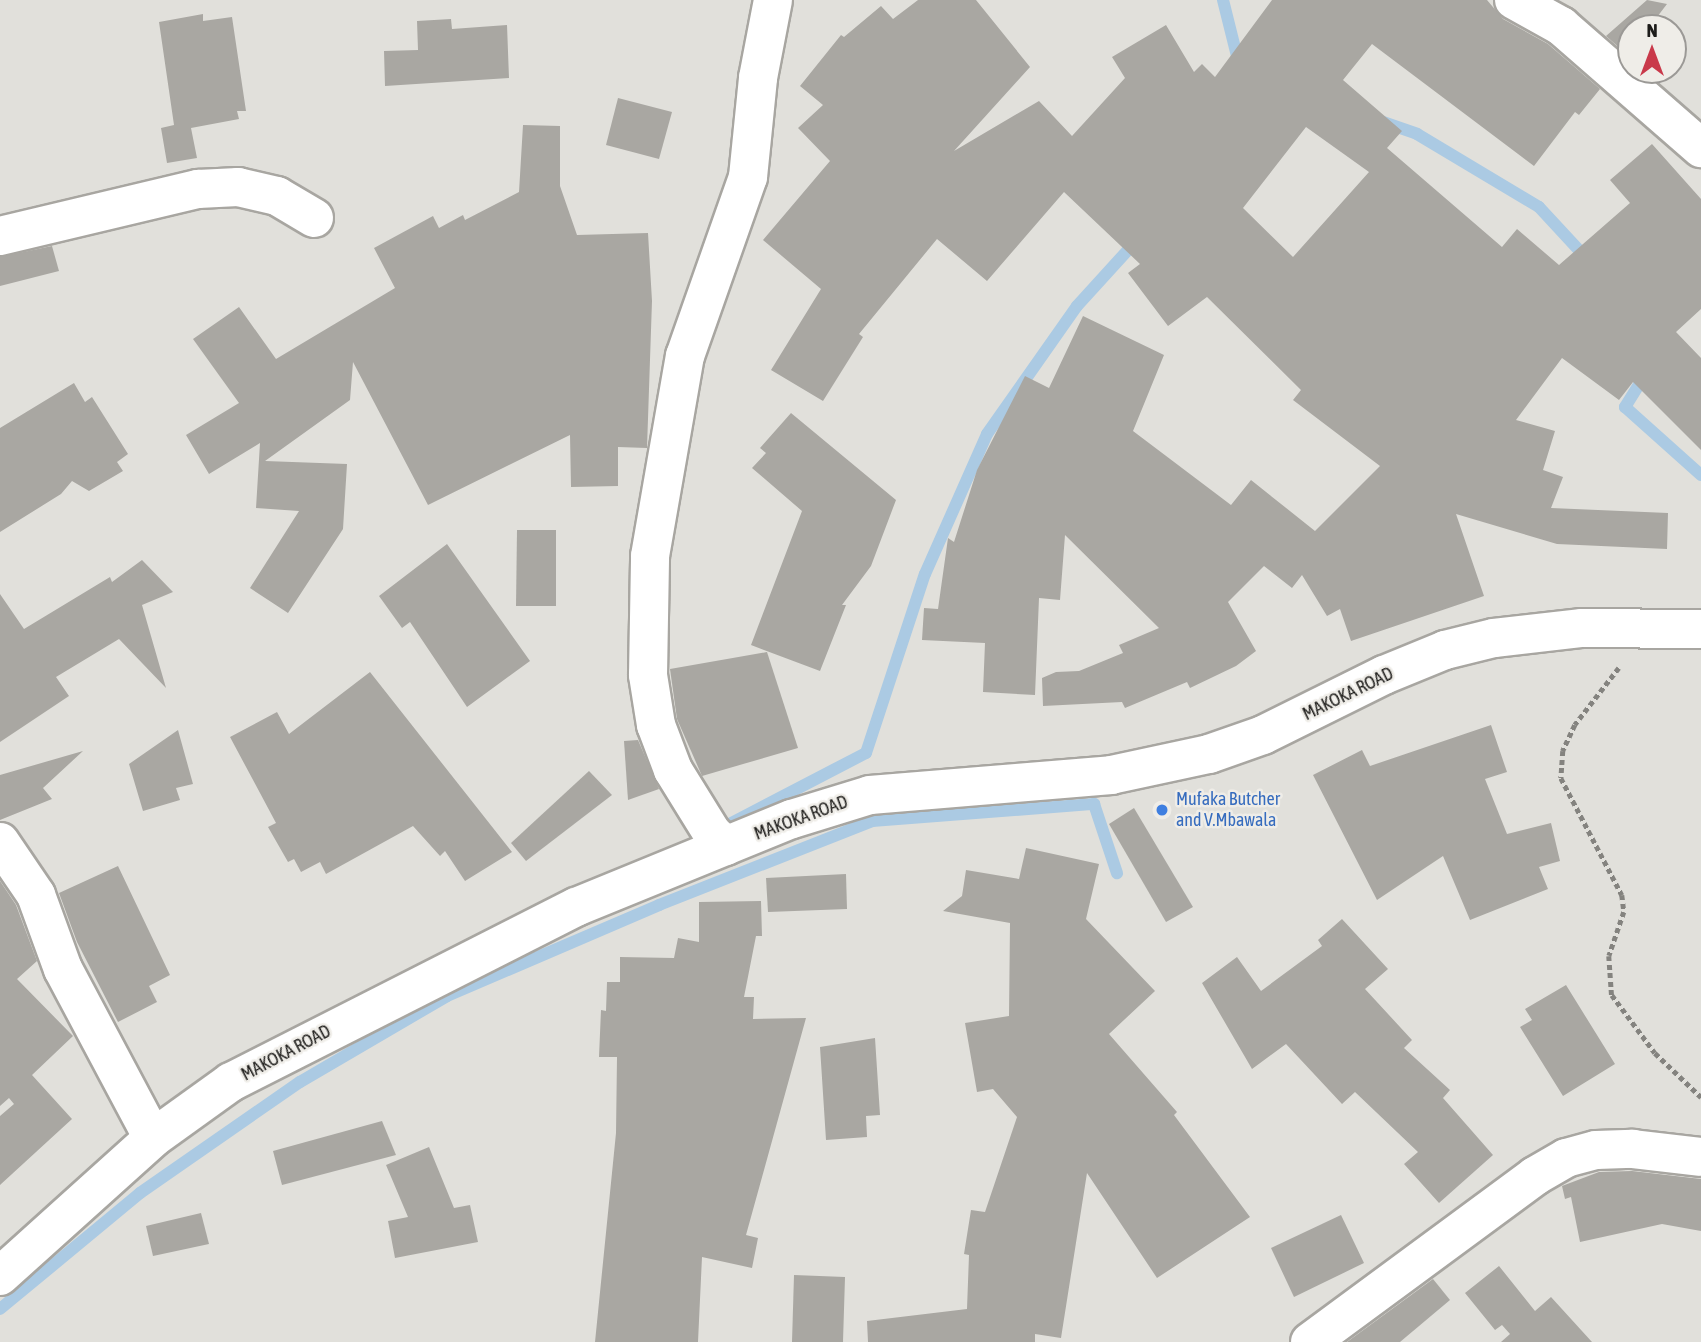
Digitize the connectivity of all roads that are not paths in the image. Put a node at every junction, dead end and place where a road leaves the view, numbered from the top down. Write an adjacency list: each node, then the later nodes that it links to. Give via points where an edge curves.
1 (774, 0): 8 (street, via 758,78 748,177 685,356 650,556 647,648 656,725 673,770 712,833)
2 (1514, 0): 3 (street, via 1561,26)
3 (1701, 148)
4 (314, 218): 5 (street, via 277,196 238,187 198,189)
5 (0, 236)
6 (1701, 629): 8 (street, MAKOKA ROAD, via 1651,625 1494,638 1445,650 1263,735 1209,754 1111,775 870,795)
7 (0, 842): 9 (street, via 36,895 63,969)
8 (726, 846): 9 (street, MAKOKA ROAD, via 576,907 468,958 231,1082)
9 (153, 1138): 11 (street, MAKOKA ROAD)
10 (1701, 1157): 12 (street, via 1633,1149 1596,1150 1566,1158)
11 (0, 1276)
12 (1310, 1342)

